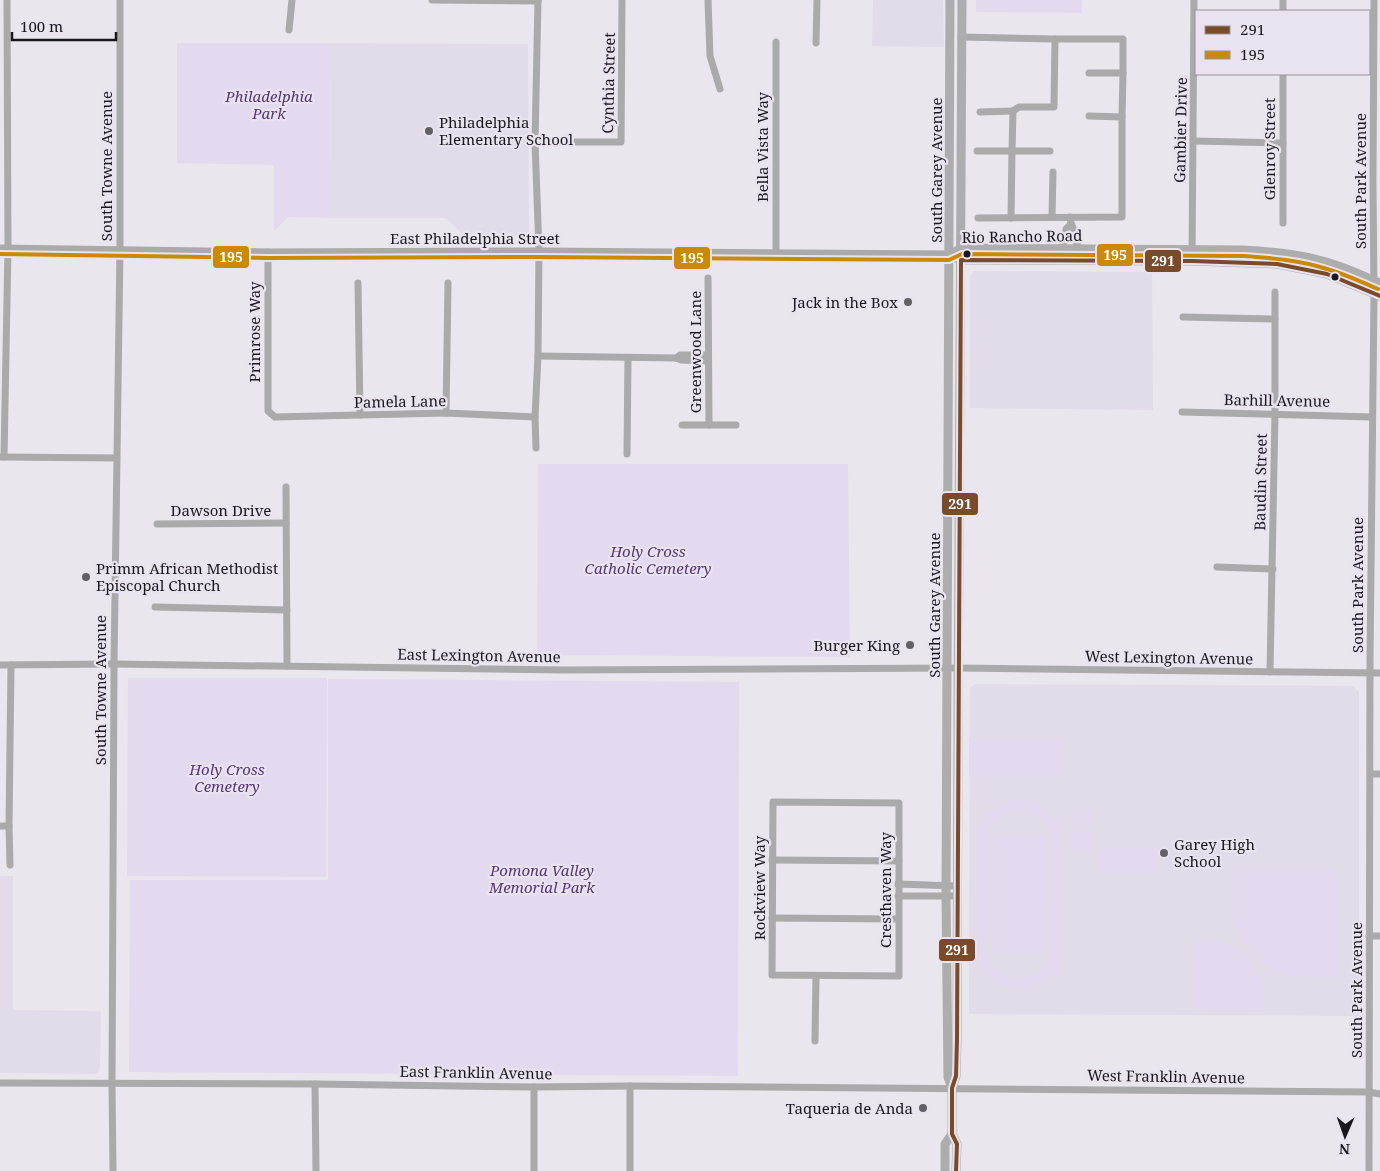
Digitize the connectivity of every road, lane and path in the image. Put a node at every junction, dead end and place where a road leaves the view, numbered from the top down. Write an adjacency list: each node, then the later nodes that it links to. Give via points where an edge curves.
1 (7, 0): 42 (street)
2 (120, 0): 47 (street, South Towne Avenue)
3 (292, 0): 14 (street)
4 (432, 0): 12 (street)
5 (622, 0): 30 (street, Cynthia Street, via 621,142)
6 (708, 0): 24 (street, via 710,56)
7 (817, 0): 19 (street)
8 (950, 0): 13 (main road, South Garey Avenue)
9 (962, 0): 15 (main road, South Garey Avenue)
10 (1194, 0): 29 (street, Gambier Drive)
11 (1374, 0): 36 (street, South Park Avenue)
12 (538, 1): 30 (street)
13 (950, 16): 15 (main road); 16 (main road, South Garey Avenue)
14 (289, 30)
15 (962, 37): 17 (street); 20 (main road, South Garey Avenue)
16 (950, 38): 20 (main road, via 958,46); 53 (main road, South Garey Avenue)
17 (1055, 39): 22 (street, via 1123,39); 25 (street, via 1054,107 1019,107)
18 (776, 42): 52 (street, Bella Vista Way)
19 (816, 43)
20 (961, 56): 43 (main road, South Garey Avenue)
21 (1089, 72): 22 (street)
22 (1123, 73): 28 (street)
23 (1283, 75): 31 (street, Glenroy Street)
24 (720, 89)
25 (1013, 111): 26 (street); 33 (street)
26 (980, 112)
27 (1089, 116): 28 (street)
28 (1122, 117): 40 (street, via 1122,217)
29 (1194, 141): 31 (street); 49 (street, Gambier Drive)
30 (535, 142): 50 (street)
31 (1282, 142): 41 (street, Glenroy Street)
32 (977, 151): 33 (street)
33 (1012, 151): 34 (street); 39 (street)
34 (1050, 151)
35 (1053, 172): 37 (street)
36 (1376, 182): 59 (street, South Park Avenue)
37 (1052, 217): 39 (street); 40 (street)
38 (978, 218): 39 (street)
39 (1011, 218)
40 (1070, 221): 44 (street); 45 (street)
41 (1283, 223)
42 (4, 248): 47 (street, East Philadelphia Street); 83 (street)
43 (961, 248): 44 (main road, Rio Rancho Road); 53 (main road, Rio Rancho Road); 54 (main road, South Garey Avenue)
44 (1061, 248): 45 (main road, Rio Rancho Road)
45 (1079, 248): 46 (main road, Rio Rancho Road)
46 (1101, 248): 48 (main road, Rio Rancho Road); 55 (main road, via 1090,254 1074,254)
47 (120, 249): 51 (street, East Philadelphia Street); 84 (street, South Towne Avenue)
48 (1147, 249): 49 (main road, Rio Rancho Road); 56 (main road)
49 (1192, 249): 57 (street, Gambier Drive); 59 (main road, Rio Rancho Road, via 1309,257)
50 (539, 251): 51 (street, East Philadelphia Street); 52 (street, East Philadelphia Street); 66 (street)
51 (268, 252): 71 (street, Primrose Way)
52 (776, 252): 53 (street, East Philadelphia Street)
53 (949, 254): 54 (main road, Rio Rancho Road); 69 (main road, South Garey Avenue)
54 (961, 260): 55 (main road, Rio Rancho Road); 70 (main road, South Garey Avenue)
55 (1066, 261): 56 (main road, Rio Rancho Road)
56 (1147, 261): 57 (main road, Rio Rancho Road)
57 (1192, 261): 63 (main road, Rio Rancho Road, via 1277,264 1337,278)
58 (708, 278): 68 (street, Greenwood Lane)
59 (1377, 282): 63 (street, South Park Avenue)
60 (358, 283): 75 (street)
61 (448, 283): 73 (street)
62 (1275, 292): 65 (street, Baudin Street)
63 (1377, 295): 77 (street, South Park Avenue)
64 (1183, 317): 65 (street)
65 (1275, 319): 74 (street, Baudin Street)
66 (538, 356): 67 (street); 76 (street)
67 (628, 358): 68 (street, via 676,358 680,355); 82 (street)
68 (708, 358): 79 (street, Greenwood Lane)
69 (948, 403): 70 (main road); 96 (main road, South Garey Avenue)
70 (960, 403): 97 (main road, South Garey Avenue)
71 (268, 411): 75 (street, Pamela Lane, via 275,417)
72 (1182, 412): 74 (street, Barhill Avenue)
73 (446, 413): 75 (street, Pamela Lane); 76 (street, Pamela Lane)
74 (1275, 413): 77 (street, Barhill Avenue); 89 (street, Baudin Street)
75 (360, 415)
76 (535, 416): 81 (street)
77 (1372, 417): 99 (street, South Park Avenue)
78 (682, 425): 79 (street)
79 (709, 425): 80 (street)
80 (736, 425)
81 (536, 448)
82 (627, 454)
83 (2, 457): 84 (street)
84 (116, 458): 92 (street, South Towne Avenue)
85 (286, 487): 86 (street)
86 (286, 523): 87 (street, Dawson Drive); 91 (street)
87 (157, 524)
88 (1217, 567): 89 (street)
89 (1273, 569): 98 (street, Baudin Street)
90 (155, 607): 91 (street)
91 (287, 610): 95 (street)
92 (114, 664): 94 (street, East Lexington Avenue); 95 (street, East Lexington Avenue); 122 (street, South Towne Avenue)
93 (0, 666): 94 (street, East Lexington Avenue)
94 (11, 666): 105 (street)
95 (287, 666): 96 (street, East Lexington Avenue, via 565,670)
96 (948, 668): 97 (street, East Lexington Avenue); 110 (main road, South Garey Avenue)
97 (958, 668): 98 (street, West Lexington Avenue); 111 (main road, South Garey Avenue)
98 (1270, 672): 99 (street, West Lexington Avenue)
99 (1370, 673): 100 (street, West Lexington Avenue); 101 (street, South Park Avenue)
100 (1380, 674)
101 (1370, 774): 102 (street); 117 (street, South Park Avenue)
102 (1380, 774)
103 (773, 802): 106 (street, Rockview Way); 107 (street, Cresthaven Way, via 898,803)
104 (0, 826): 105 (street)
105 (9, 826): 108 (street)
106 (772, 860): 107 (street); 115 (street, Rockview Way)
107 (899, 861): 109 (street, Cresthaven Way)
108 (10, 866)
109 (898, 884): 110 (street); 112 (street, Cresthaven Way)
110 (946, 885): 111 (street); 113 (main road, South Garey Avenue)
111 (957, 886): 114 (main road, South Garey Avenue)
112 (898, 896): 113 (street); 116 (street, Cresthaven Way)
113 (946, 896): 114 (street); 126 (main road, South Garey Avenue, via 948,1077)
114 (958, 896): 126 (main road, South Garey Avenue, via 956,1076)
115 (772, 918): 116 (street); 119 (street, Rockview Way, via 772,975)
116 (898, 919): 119 (street, Cresthaven Way, via 898,976)
117 (1369, 936): 118 (street); 127 (street, South Park Avenue)
118 (1380, 936)
119 (816, 976): 120 (street)
120 (815, 1041)
121 (0, 1083): 122 (street, East Franklin Avenue)
122 (112, 1084): 123 (street, East Franklin Avenue); 130 (street, South Towne Avenue)
123 (315, 1084): 125 (street, East Franklin Avenue); 131 (street)
124 (630, 1086): 125 (street, East Franklin Avenue); 126 (street, East Franklin Avenue); 133 (street)
125 (534, 1087): 132 (street)
126 (952, 1088): 127 (street, West Franklin Avenue); 129 (main road, South Garey Avenue)
127 (1369, 1092): 128 (street, West Franklin Avenue); 136 (street, South Park Avenue)
128 (1380, 1094)
129 (952, 1134): 134 (main road, South Garey Avenue, via 945,1144); 135 (main road, South Garey Avenue, via 957,1144)
130 (114, 1171)
131 (316, 1171)
132 (534, 1171)
133 (630, 1171)
134 (944, 1171)
135 (956, 1171)
136 (1369, 1171)

